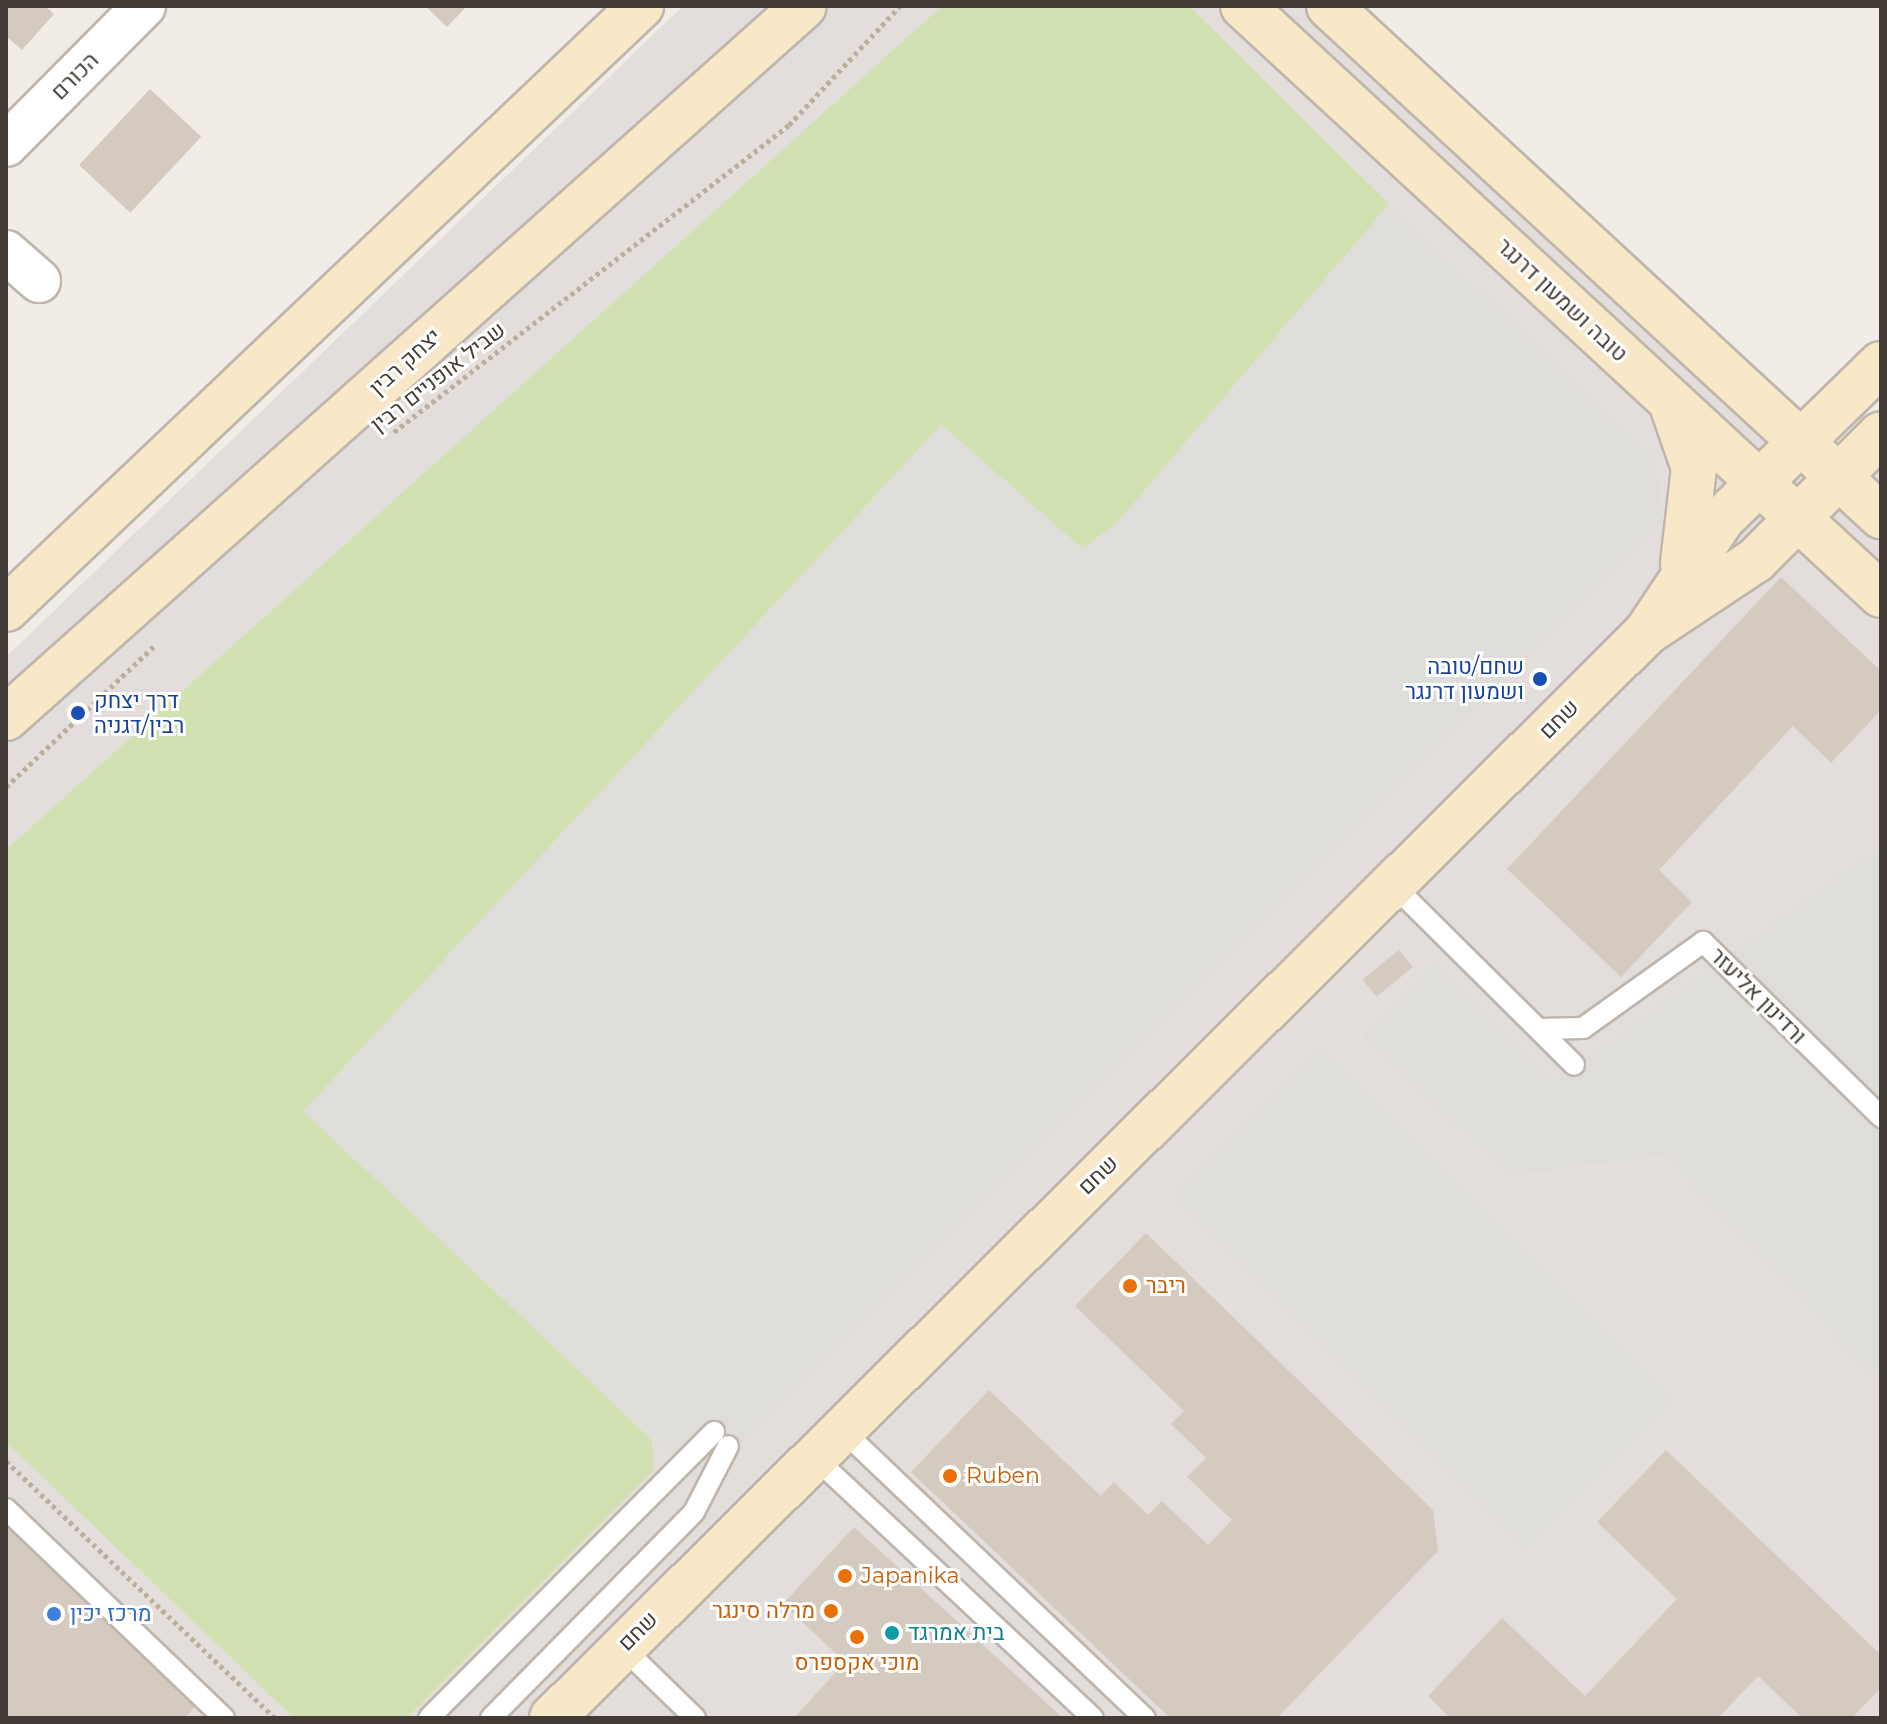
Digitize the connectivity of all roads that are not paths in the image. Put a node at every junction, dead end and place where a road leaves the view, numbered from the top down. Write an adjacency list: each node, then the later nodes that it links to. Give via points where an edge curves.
1 (144, 6): 6 (street, הכורם)
2 (641, 6): 19 (street)
3 (804, 6): 21 (street, יצחק רבין)
4 (1243, 6): 10 (street, טובה ושמעון דרנגר)
5 (1329, 6): 12 (street)
6 (6, 145)
7 (6, 252): 8 (street)
8 (39, 281)
9 (1881, 364): 12 (street, שחם)
10 (1669, 399): 14 (street, טובה ושמעון דרנגר); 17 (street, via 1695,488)
11 (1881, 434): 13 (street, שחם)
12 (1799, 439): 13 (street); 14 (street, שחם)
13 (1840, 477): 15 (street); 16 (street, שחם)
14 (1757, 481): 16 (street, טובה ושמעון דרנגר); 17 (street, שחם)
15 (1881, 516)
16 (1798, 519): 18 (street, טובה ושמעון דרנגר); 20 (street, שחם, via 1721,588)
17 (1680, 573): 20 (street, שחם)
18 (1881, 595)
19 (6, 609)
20 (1646, 633): 22 (street, שחם)
21 (6, 718)
22 (1393, 885): 23 (lane); 26 (street, שחם)
23 (1539, 1029): 24 (lane); 25 (lane, ורדינון אליעזר, via 1583,1028 1703,942)
24 (1574, 1065)
25 (1881, 1117)
26 (826, 1442): 28 (street, שחם); 34 (lane); 35 (lane)
27 (6, 1509): 29 (lane)
28 (622, 1647): 32 (street, שחם); 33 (lane)
29 (224, 1718)
30 (429, 1718): 31 (lane, via 721,1439 694,1512)
31 (491, 1718)
32 (552, 1718)
33 (695, 1718)
34 (1093, 1718)
35 (1145, 1718)

